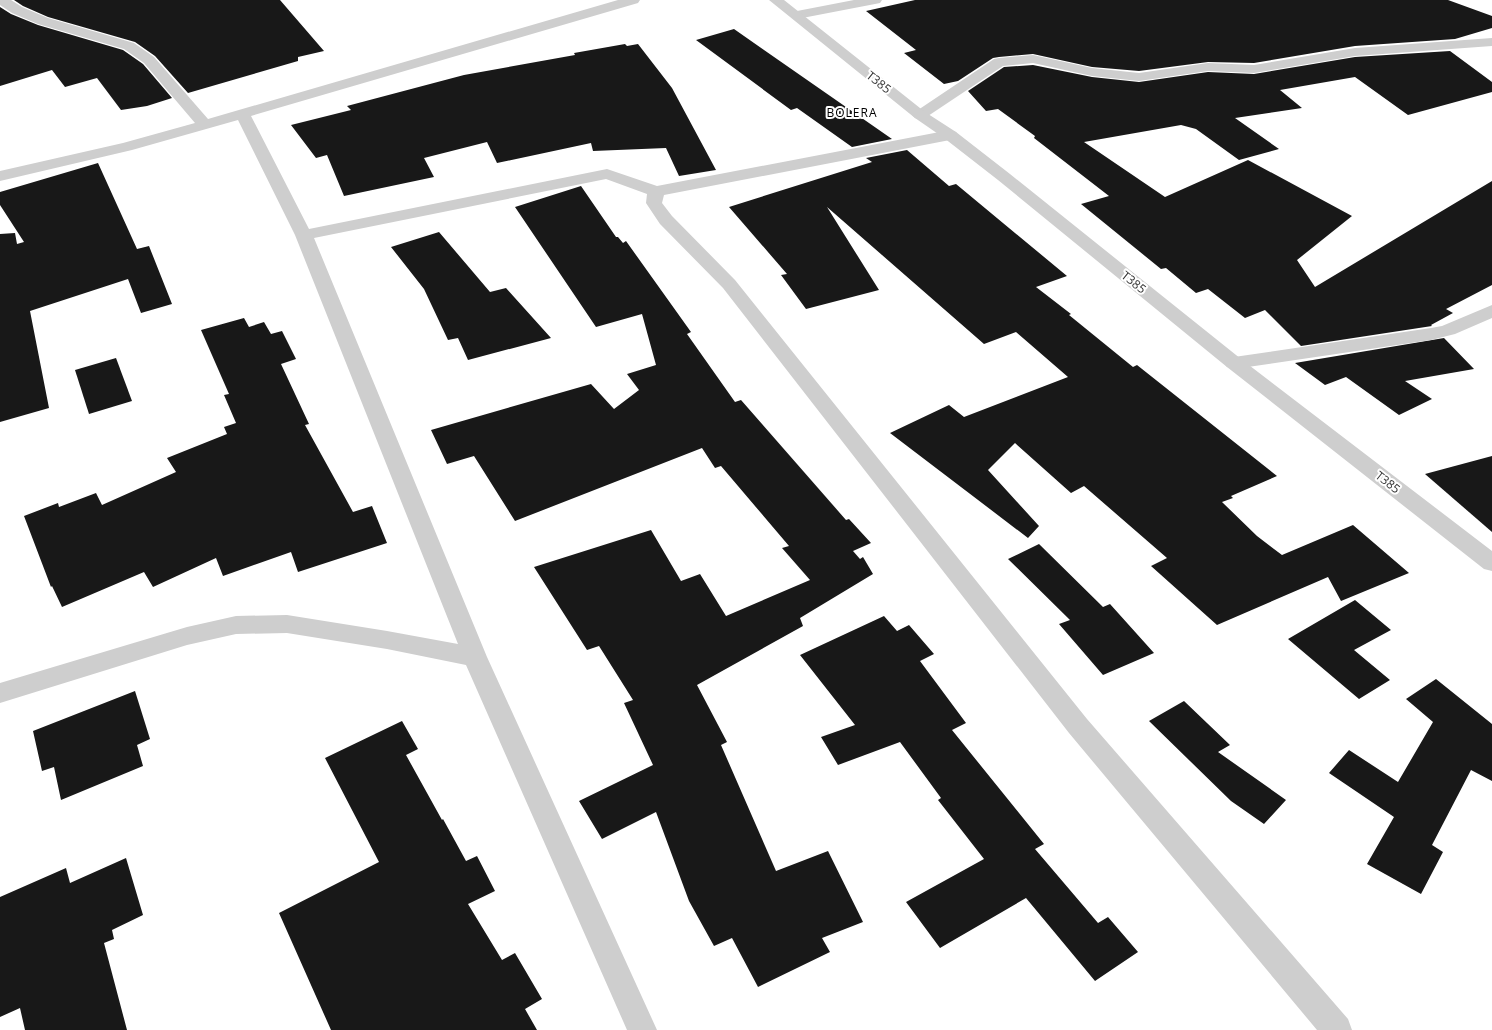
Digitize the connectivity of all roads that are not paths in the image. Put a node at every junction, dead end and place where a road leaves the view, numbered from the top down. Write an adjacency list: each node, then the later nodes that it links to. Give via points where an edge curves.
1 (2, 0): 9 (street, via 43,22 129,46 149,60)
2 (633, 0): 7 (street)
3 (776, 0): 5 (street, T385 / T385)
4 (875, 0): 5 (street)
5 (797, 15): 8 (street, T385 / T385)
6 (1492, 42): 8 (street, via 1355,52 1254,69 1208,67 1139,77 1092,72 1033,59 999,62)
7 (242, 114): 9 (street); 13 (street)
8 (920, 115): 10 (street, T385 / T385)
9 (205, 125): 11 (street, via 126,147)
10 (950, 135): 12 (street); 15 (street, T385 / T385)
11 (0, 176)
12 (656, 191): 13 (street, via 608,174); 20 (street, via 654,203 666,220 729,284 1078,726)
13 (304, 235): 17 (street)
14 (1492, 311): 15 (street, via 1448,330 1431,334)
15 (1234, 363): 16 (street, T385 / T385)
16 (1492, 563)
17 (475, 657): 18 (street, via 287,624 236,625 187,636); 19 (street)
18 (0, 694)
19 (642, 1030)
20 (1336, 1030)

